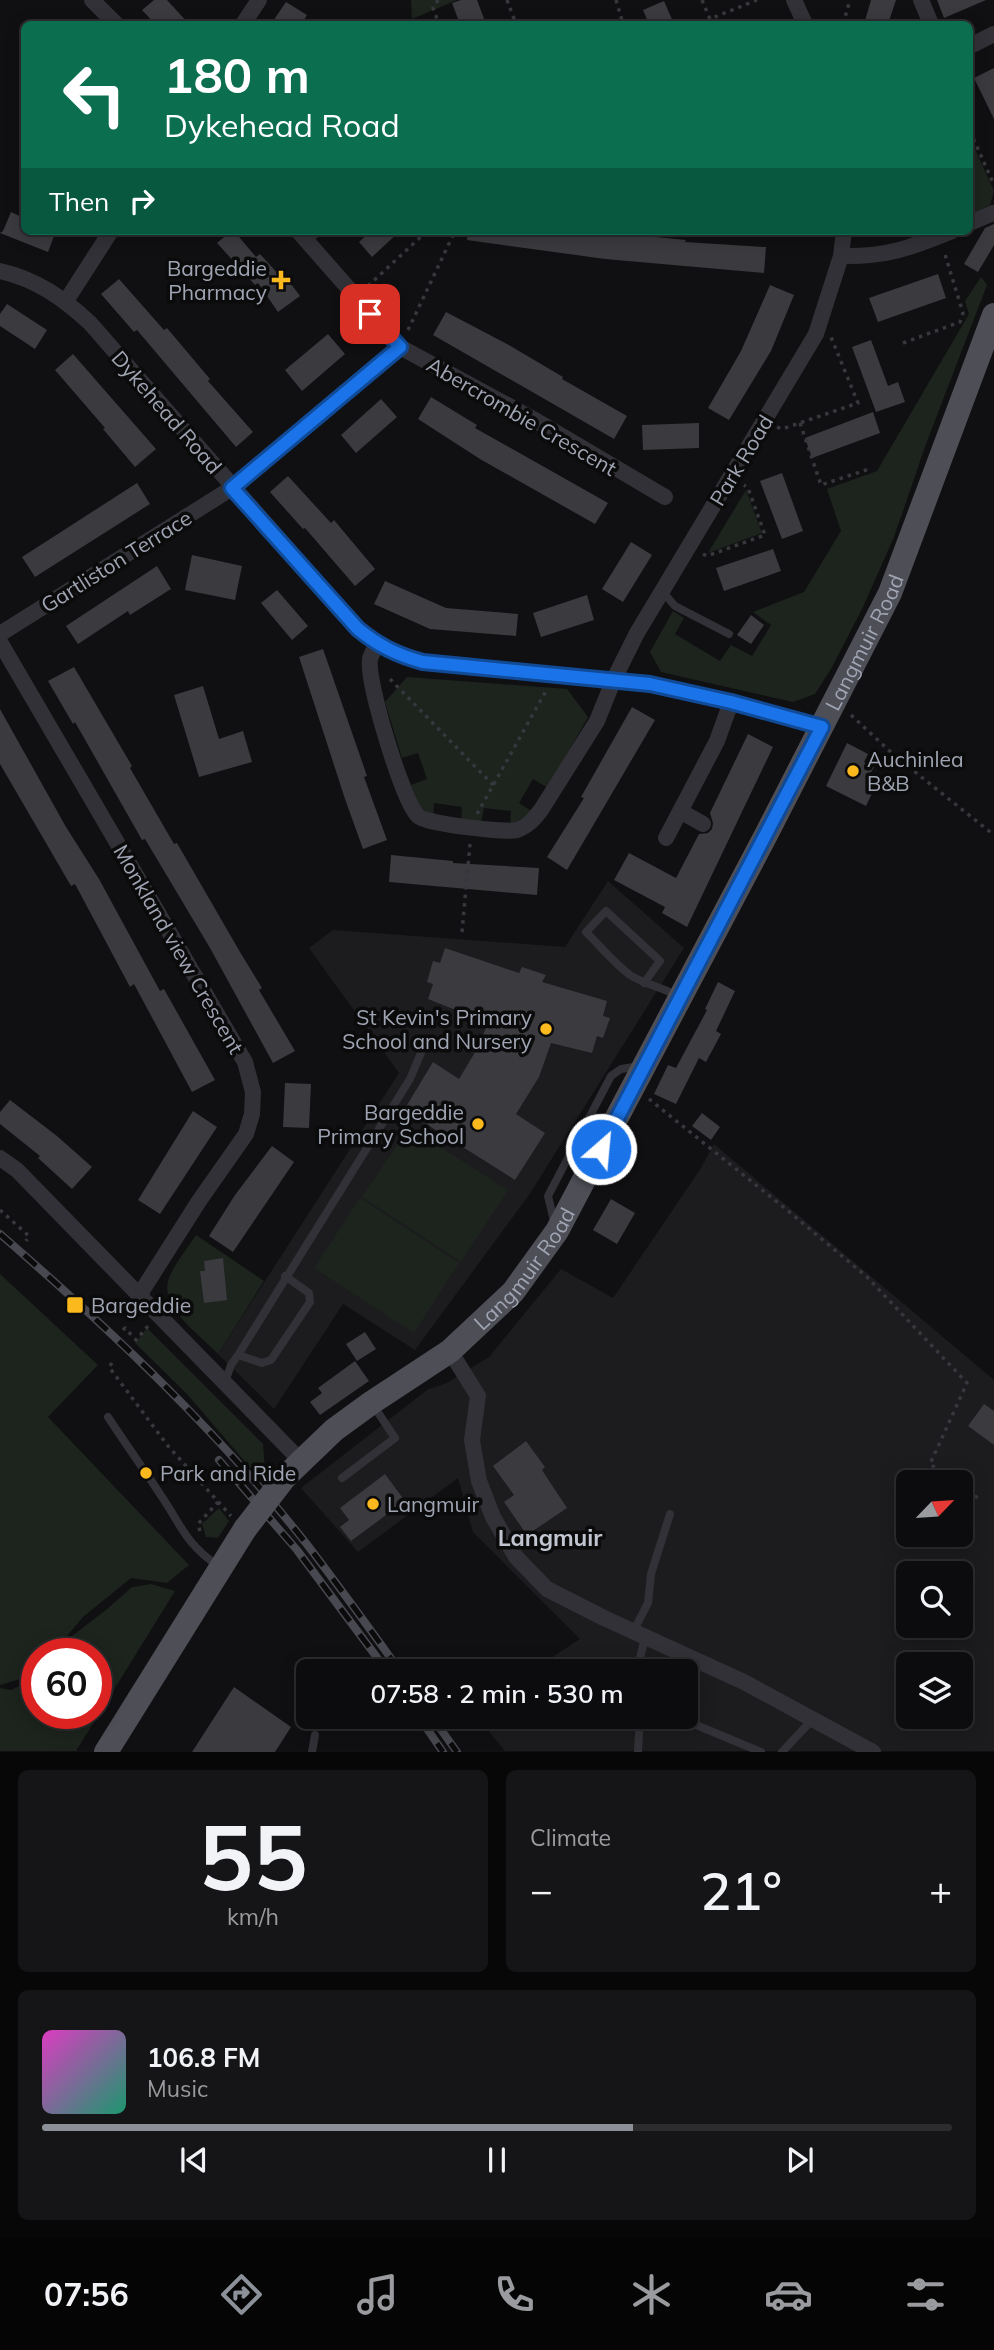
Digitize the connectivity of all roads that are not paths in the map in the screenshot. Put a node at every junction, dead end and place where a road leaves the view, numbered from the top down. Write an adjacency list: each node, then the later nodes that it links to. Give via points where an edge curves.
1 (92, 0): 5 (street)
2 (258, 0): 6 (street)
3 (794, 0): 7 (street)
4 (921, 0): 8 (street)
5 (113, 21)
6 (245, 21)
7 (804, 21)
8 (930, 21)
9 (994, 34): 10 (street)
10 (973, 44)
11 (993, 213): 12 (street)
12 (973, 222)
13 (108, 235): 19 (street)
14 (309, 235): 21 (street, Abercrombie Crescent)
15 (844, 235): 17 (street, Park Road)
16 (944, 235): 17 (street, via 874,257)
17 (841, 256): 24 (street, Park Road, via 816,334)
18 (0, 271): 19 (street, Dykehead Road, via 24,277)
19 (66, 301): 22 (street, Dykehead Road)
20 (994, 315): 31 (main road, Langmuir Road, via 890,593)
21 (400, 347): 22 (street, Gartliston Terrace); 23 (street, Abercrombie Crescent)
22 (232, 488): 25 (street, Gartliston Terrace); 28 (street, Dykehead Road)
23 (665, 498)
24 (662, 591): 26 (lane, via 676,606); 29 (street, Park Road)
25 (0, 634)
26 (729, 634)
27 (0, 642): 40 (street, Monkland view Crescent, via 245,1062 253,1092 246,1134)
28 (374, 652): 29 (street, Dykehead Road, via 423,662); 29 (street, Park Road, via 373,692 408,802 419,818 470,827 514,831 531,823 597,721)
29 (614, 679): 30 (street, Dykehead Road)
30 (731, 702): 31 (street, Dykehead Road); 32 (street, via 718,741)
31 (822, 727): 36 (main road, Langmuir Road)
32 (680, 811): 33 (street); 34 (street)
33 (703, 824)
34 (666, 838)
35 (644, 983): 35 (lane, via 586,932 606,911 660,961); 36 (lane)
36 (680, 998): 41 (main road, Langmuir Road, via 557,1231 513,1292)
37 (423, 1048): 39 (lane, via 410,1079)
38 (0, 1158): 40 (street)
39 (285, 1276): 42 (lane); 42 (lane, via 309,1293 310,1302 271,1360 262,1363)
40 (140, 1294): 43 (street)
41 (450, 1351): 44 (main road, Langmuir Road); 50 (street, via 478,1396 472,1440 479,1481 516,1556 547,1589)
42 (238, 1355): 43 (lane)
43 (225, 1382): 46 (street)
44 (371, 1403): 46 (main road, Langmuir Road); 47 (lane, via 395,1438)
45 (108, 1418): 49 (lane, via 188,1541)
46 (292, 1469): 49 (main road, Langmuir Road, bridge, via 238,1523)
47 (342, 1478)
48 (670, 1514): 50 (lane)
49 (220, 1567): 56 (main road, Langmuir Road)
50 (639, 1634): 51 (lane); 52 (street)
51 (638, 1659)
52 (813, 1719): 60 (lane); 61 (street)
53 (698, 1726): 59 (lane)
54 (639, 1729): 58 (lane)
55 (315, 1735): 57 (lane)
56 (106, 1752)
57 (312, 1752)
58 (638, 1752)
59 (761, 1752)
60 (782, 1752)
61 (873, 1752)

